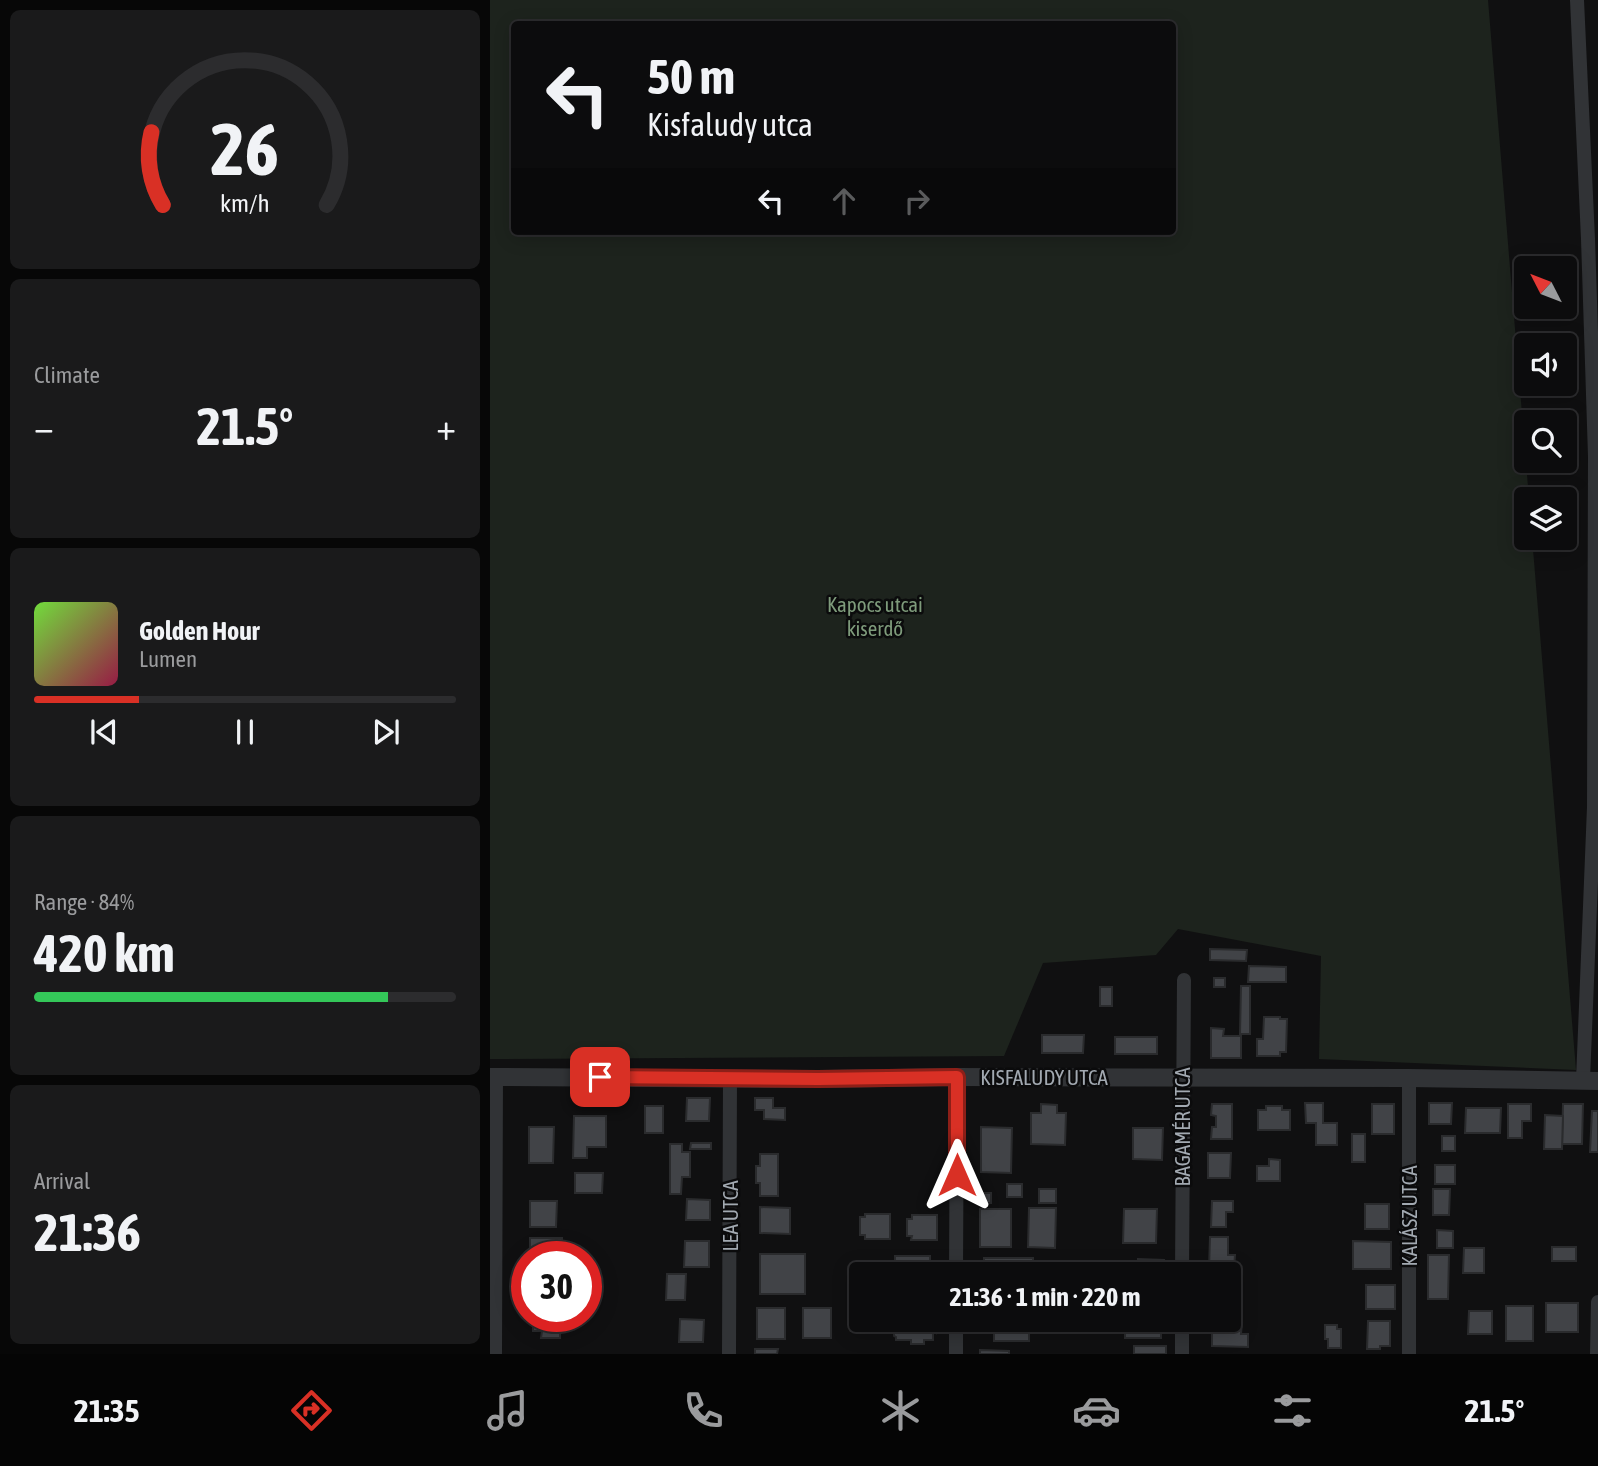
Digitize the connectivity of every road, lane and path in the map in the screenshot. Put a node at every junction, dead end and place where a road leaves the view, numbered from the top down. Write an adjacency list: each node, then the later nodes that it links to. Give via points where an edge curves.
1 (1577, 0): 2 (street, via 1595,456)
2 (1596, 807): 9 (street)
3 (1184, 980): 7 (street, BAGAMÉR UTCA)
4 (493, 1077): 5 (street, KISFALUDY UTCA); 15 (street)
5 (730, 1077): 6 (street, KISFALUDY UTCA); 16 (street, LEA UTCA)
6 (957, 1077): 7 (street, KISFALUDY UTCA); 10 (street)
7 (1182, 1078): 8 (street, KISFALUDY UTCA); 11 (street, BAGAMÉR UTCA)
8 (1409, 1078): 9 (street, KISFALUDY UTCA); 19 (street, KALÁSZ UTCA)
9 (1590, 1080)
10 (956, 1262)
11 (1182, 1262)
12 (1598, 1302): 20 (street)
13 (956, 1332): 17 (street)
14 (1182, 1332): 18 (street)
15 (495, 1354)
16 (729, 1354)
17 (956, 1354)
18 (1182, 1354)
19 (1409, 1354)
20 (1597, 1354)

